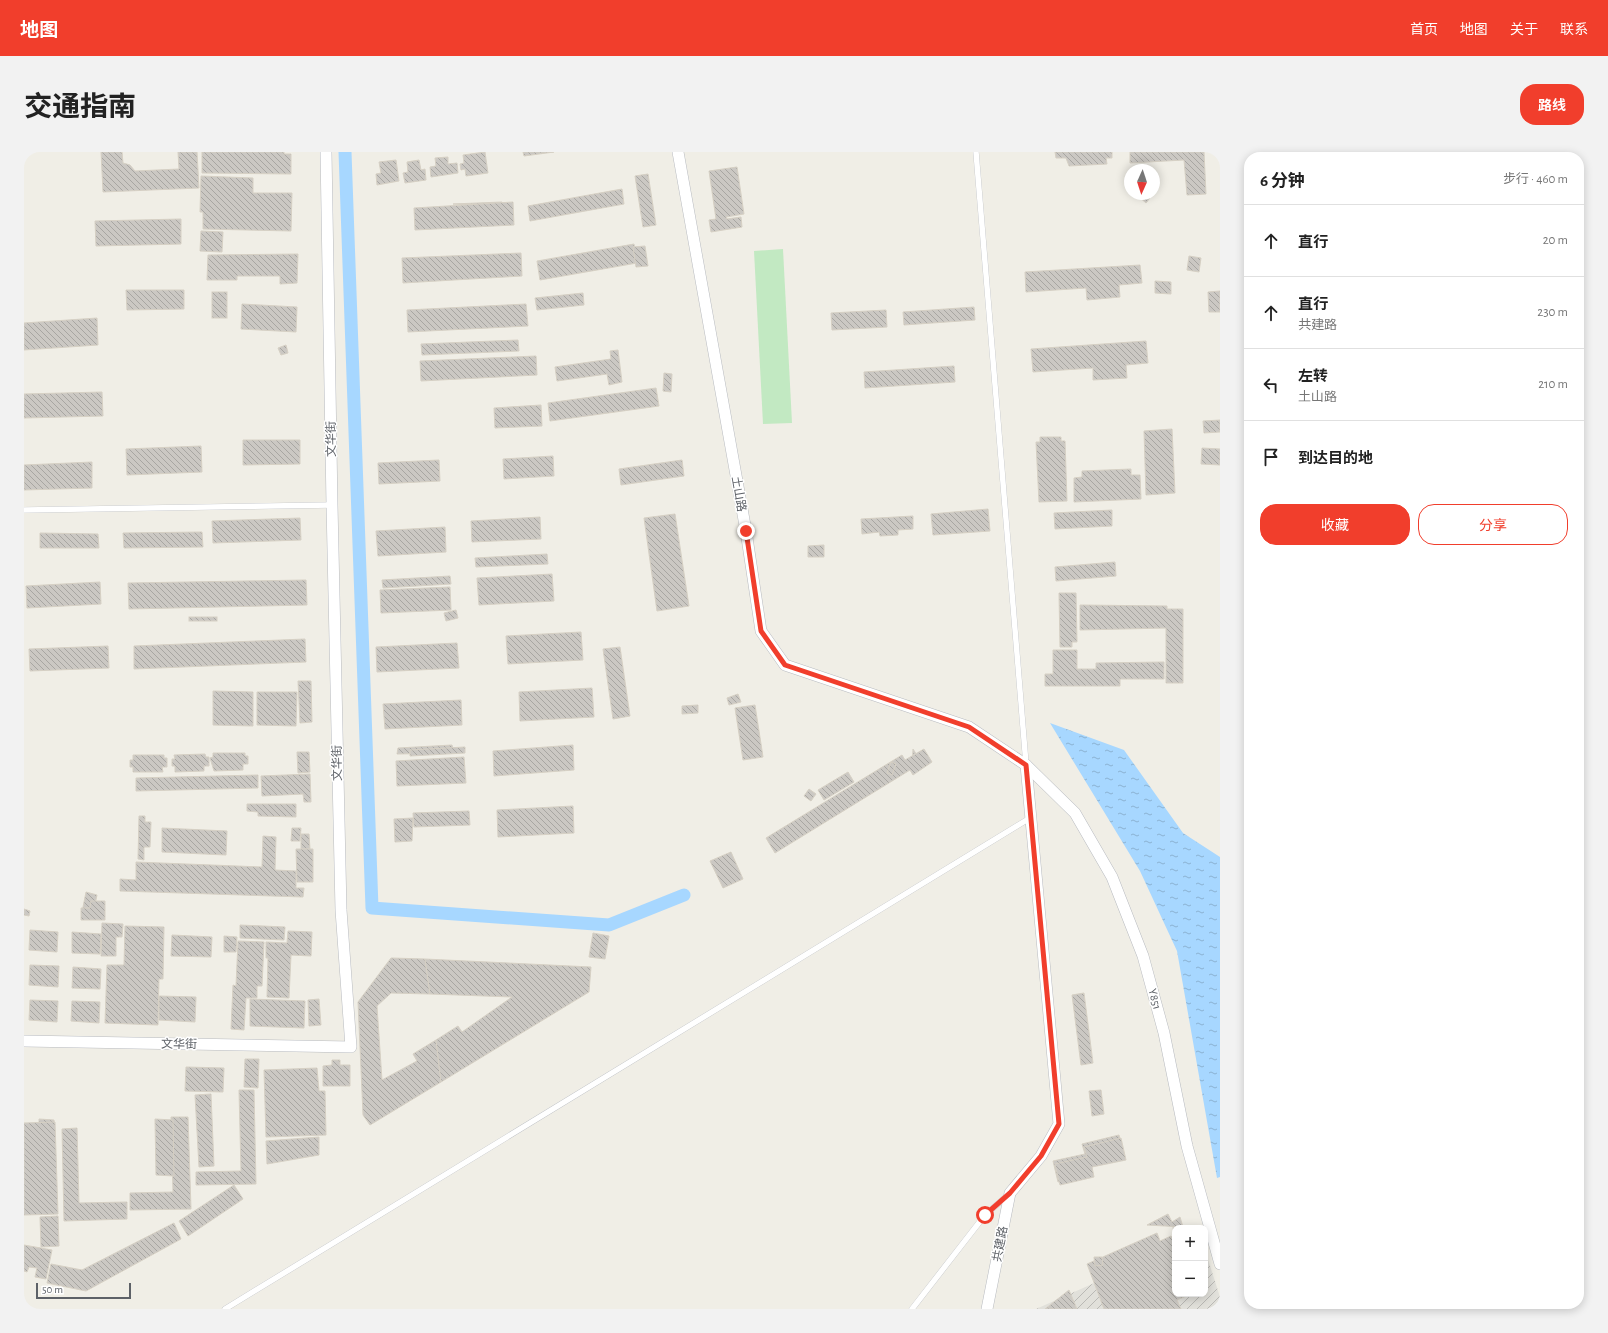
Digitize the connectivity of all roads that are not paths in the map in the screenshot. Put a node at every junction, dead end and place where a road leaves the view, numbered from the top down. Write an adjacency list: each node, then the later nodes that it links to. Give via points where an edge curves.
1 (326, 152): 4 (street, 文华街)
2 (678, 152): 6 (street, 土山路, via 761,631 785,665 969,727)
3 (976, 152): 6 (lane)
4 (332, 505): 5 (lane); 8 (street, 文华街, via 341,910 351,1047)
5 (24, 510)
6 (1026, 765): 7 (street, 共建路); 10 (street, Y851, via 1075,813 1112,877 1141,949 1164,1033 1187,1146)
7 (1030, 818): 9 (street, 共建路, via 1059,1124 1041,1156); 11 (lane)
8 (24, 1041)
9 (1010, 1193): 12 (lane, via 985,1215); 13 (street, 共建路)
10 (1220, 1264)
11 (225, 1309)
12 (912, 1309)
13 (987, 1309)

